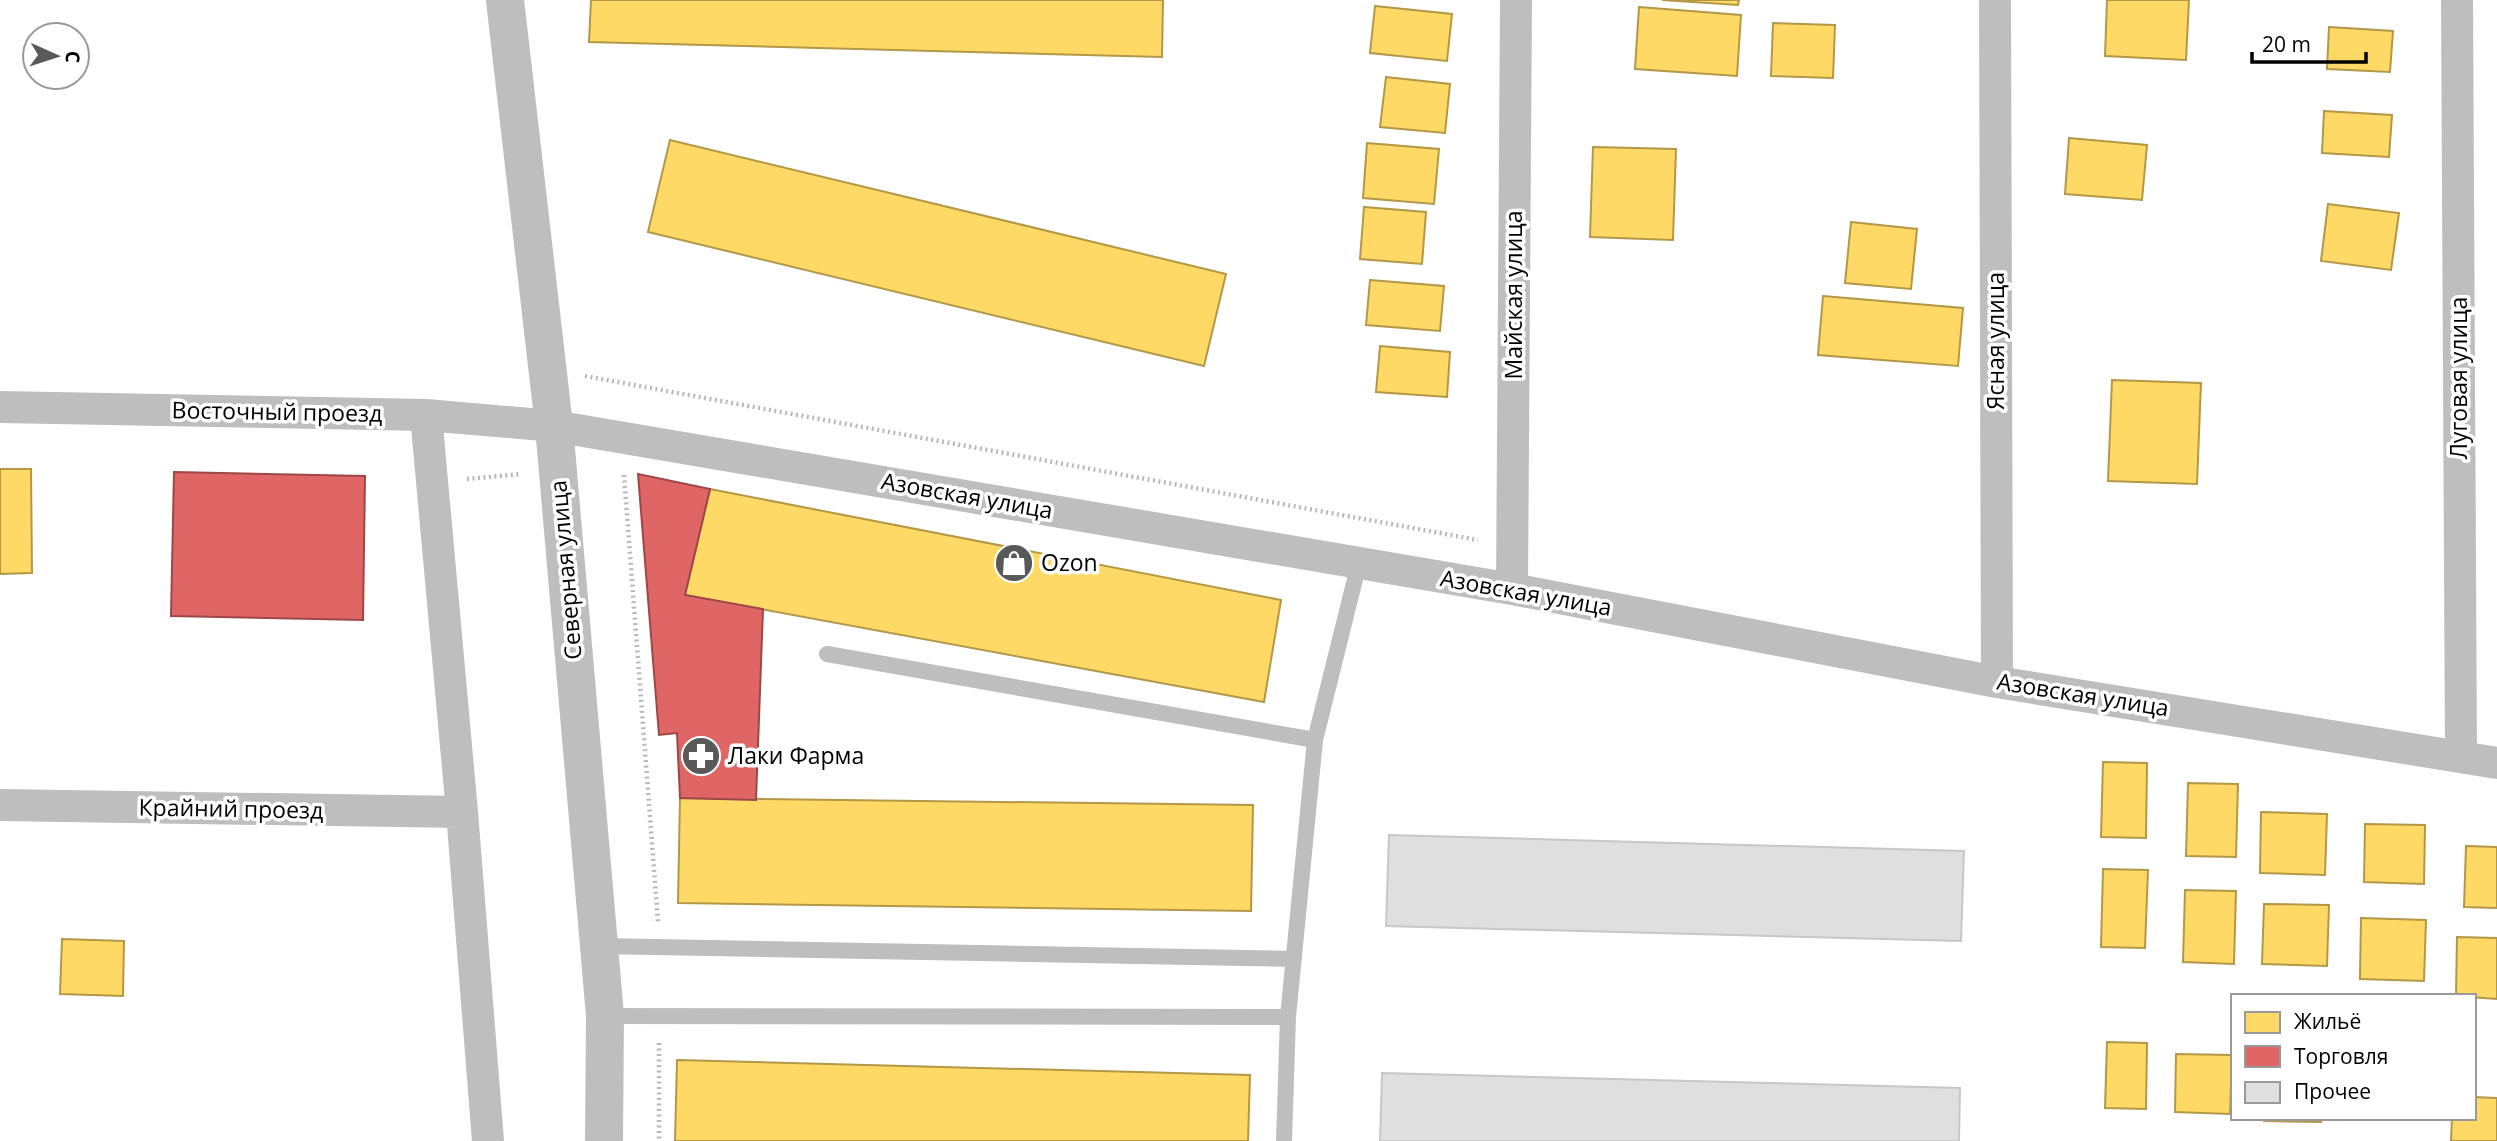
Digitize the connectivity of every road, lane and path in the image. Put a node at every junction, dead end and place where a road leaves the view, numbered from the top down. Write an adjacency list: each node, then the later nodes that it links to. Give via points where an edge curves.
1 (505, 0): 7 (street, Северная улица)
2 (1516, 0): 8 (street, Майская улица)
3 (1995, 0): 12 (street, Ясная улица)
4 (2457, 0): 14 (street, Луговая улица)
5 (0, 407): 6 (street, Восточный проезд)
6 (426, 415): 7 (street, Восточный проезд); 17 (street)
7 (568, 428): 8 (path, via 578,376 589,375); 9 (street, Азовская улица); 18 (street, Северная улица)
8 (1512, 546): 10 (street, Майская улица)
9 (1359, 563): 10 (street, Азовская улица); 13 (lane)
10 (1512, 589): 12 (street, Азовская улица)
11 (827, 654): 13 (lane)
12 (1997, 682): 14 (street, Азовская улица)
13 (1315, 740): 19 (lane)
14 (2461, 755): 15 (street, Азовская улица)
15 (2497, 763)
16 (0, 805): 17 (street, Крайний проезд)
17 (462, 812): 22 (street)
18 (599, 946): 19 (lane); 20 (street, Северная улица)
19 (1294, 959): 21 (lane)
20 (605, 1016): 21 (lane); 23 (street, Северная улица)
21 (1288, 1017): 24 (lane)
22 (488, 1141)
23 (604, 1141)
24 (1284, 1141)

